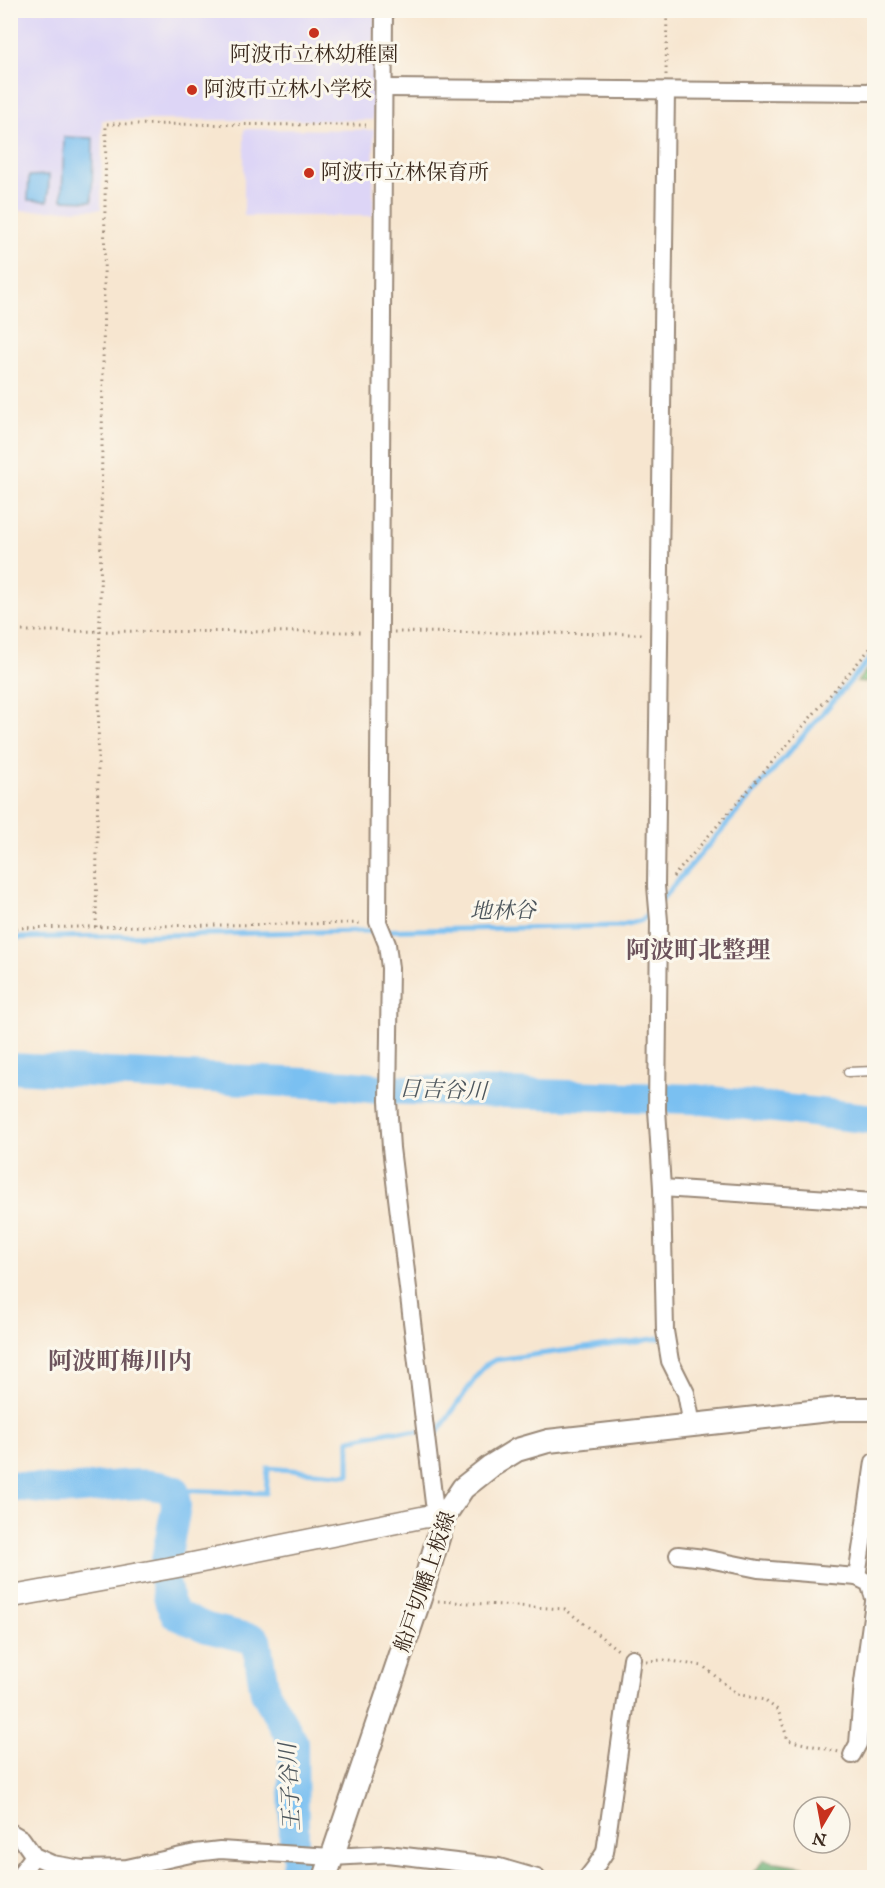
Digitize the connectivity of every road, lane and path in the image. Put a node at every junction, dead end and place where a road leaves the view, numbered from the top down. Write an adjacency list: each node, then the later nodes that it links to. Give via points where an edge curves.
1 (384, 10): 3 (street)
2 (667, 10): 4 (path)
3 (384, 88): 4 (street); 6 (street)
4 (666, 91): 5 (street); 10 (street)
5 (874, 92)
6 (384, 125): 8 (path, via 106,124); 9 (street)
7 (10, 631): 8 (path)
8 (99, 632): 9 (path); 13 (path)
9 (380, 632): 10 (path); 15 (street)
10 (659, 634): 12 (street)
11 (874, 644): 12 (path)
12 (657, 899): 18 (street, via 657,1109)
13 (96, 927): 14 (path); 15 (path)
14 (10, 928)
15 (380, 928): 23 (street, via 390,968 387,1101 391,1148 434,1503)
16 (874, 1071): 17 (lane)
17 (848, 1072)
18 (662, 1188): 19 (street); 21 (street, via 665,1331 670,1362 687,1393)
19 (874, 1202)
20 (874, 1409): 21 (main road, 船戸切幡上板線, via 838,1409)
21 (692, 1425): 23 (main road, 船戸切幡上板線, via 548,1441 517,1450 463,1488)
22 (874, 1462): 25 (street)
23 (445, 1515): 26 (street); 27 (main road, 船戸切幡上板線)
24 (678, 1555): 25 (street, via 758,1569)
25 (857, 1577): 28 (street, via 869,1583)
26 (10, 1597)
27 (420, 1598): 29 (path, via 565,1609); 33 (main road, 船戸切幡上板線)
28 (874, 1600): 30 (street, via 858,1744)
29 (632, 1658): 30 (path, via 703,1666 737,1694 764,1700 778,1710 788,1740); 36 (street, via 605,1852)
30 (852, 1755)
31 (10, 1832): 32 (street, via 22,1839)
32 (34, 1856): 33 (street, via 52,1864 82,1869 127,1868 220,1850); 34 (street)
33 (329, 1867): 35 (street, via 387,1854 499,1868)
34 (20, 1878)
35 (537, 1878)
36 (587, 1878)

